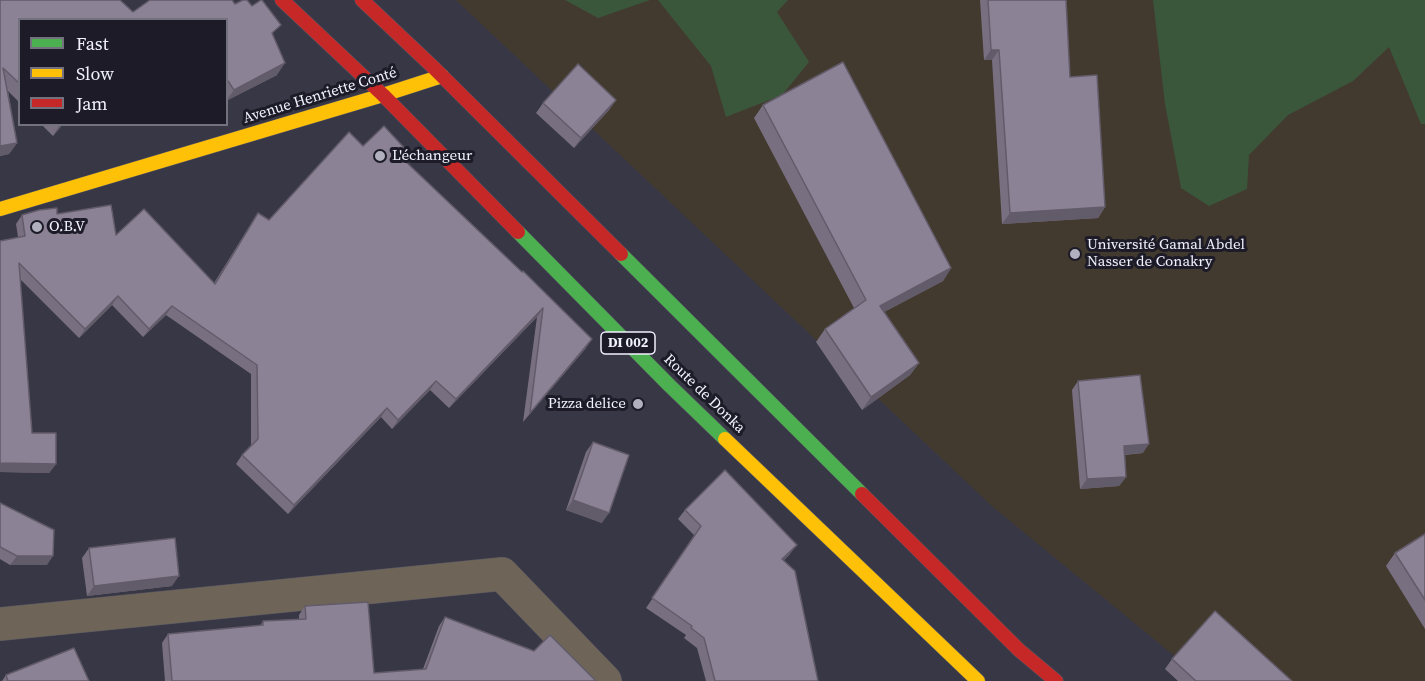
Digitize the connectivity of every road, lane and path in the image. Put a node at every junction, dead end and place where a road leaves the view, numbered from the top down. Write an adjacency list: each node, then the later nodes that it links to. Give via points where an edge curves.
1 (282, 0): 4 (main road, Route de Donka / DI 002)
2 (362, 0): 3 (main road)
3 (442, 76): 4 (main road, Avenue Henriette Conté); 9 (main road, via 1010,641)
4 (383, 95): 5 (main road, Avenue Henriette Conté); 8 (main road, Route de Donka / DI 002, via 669,385)
5 (0, 209)
6 (0, 624): 7 (street, via 502,574)
7 (605, 681)
8 (978, 681)
9 (1056, 681)

